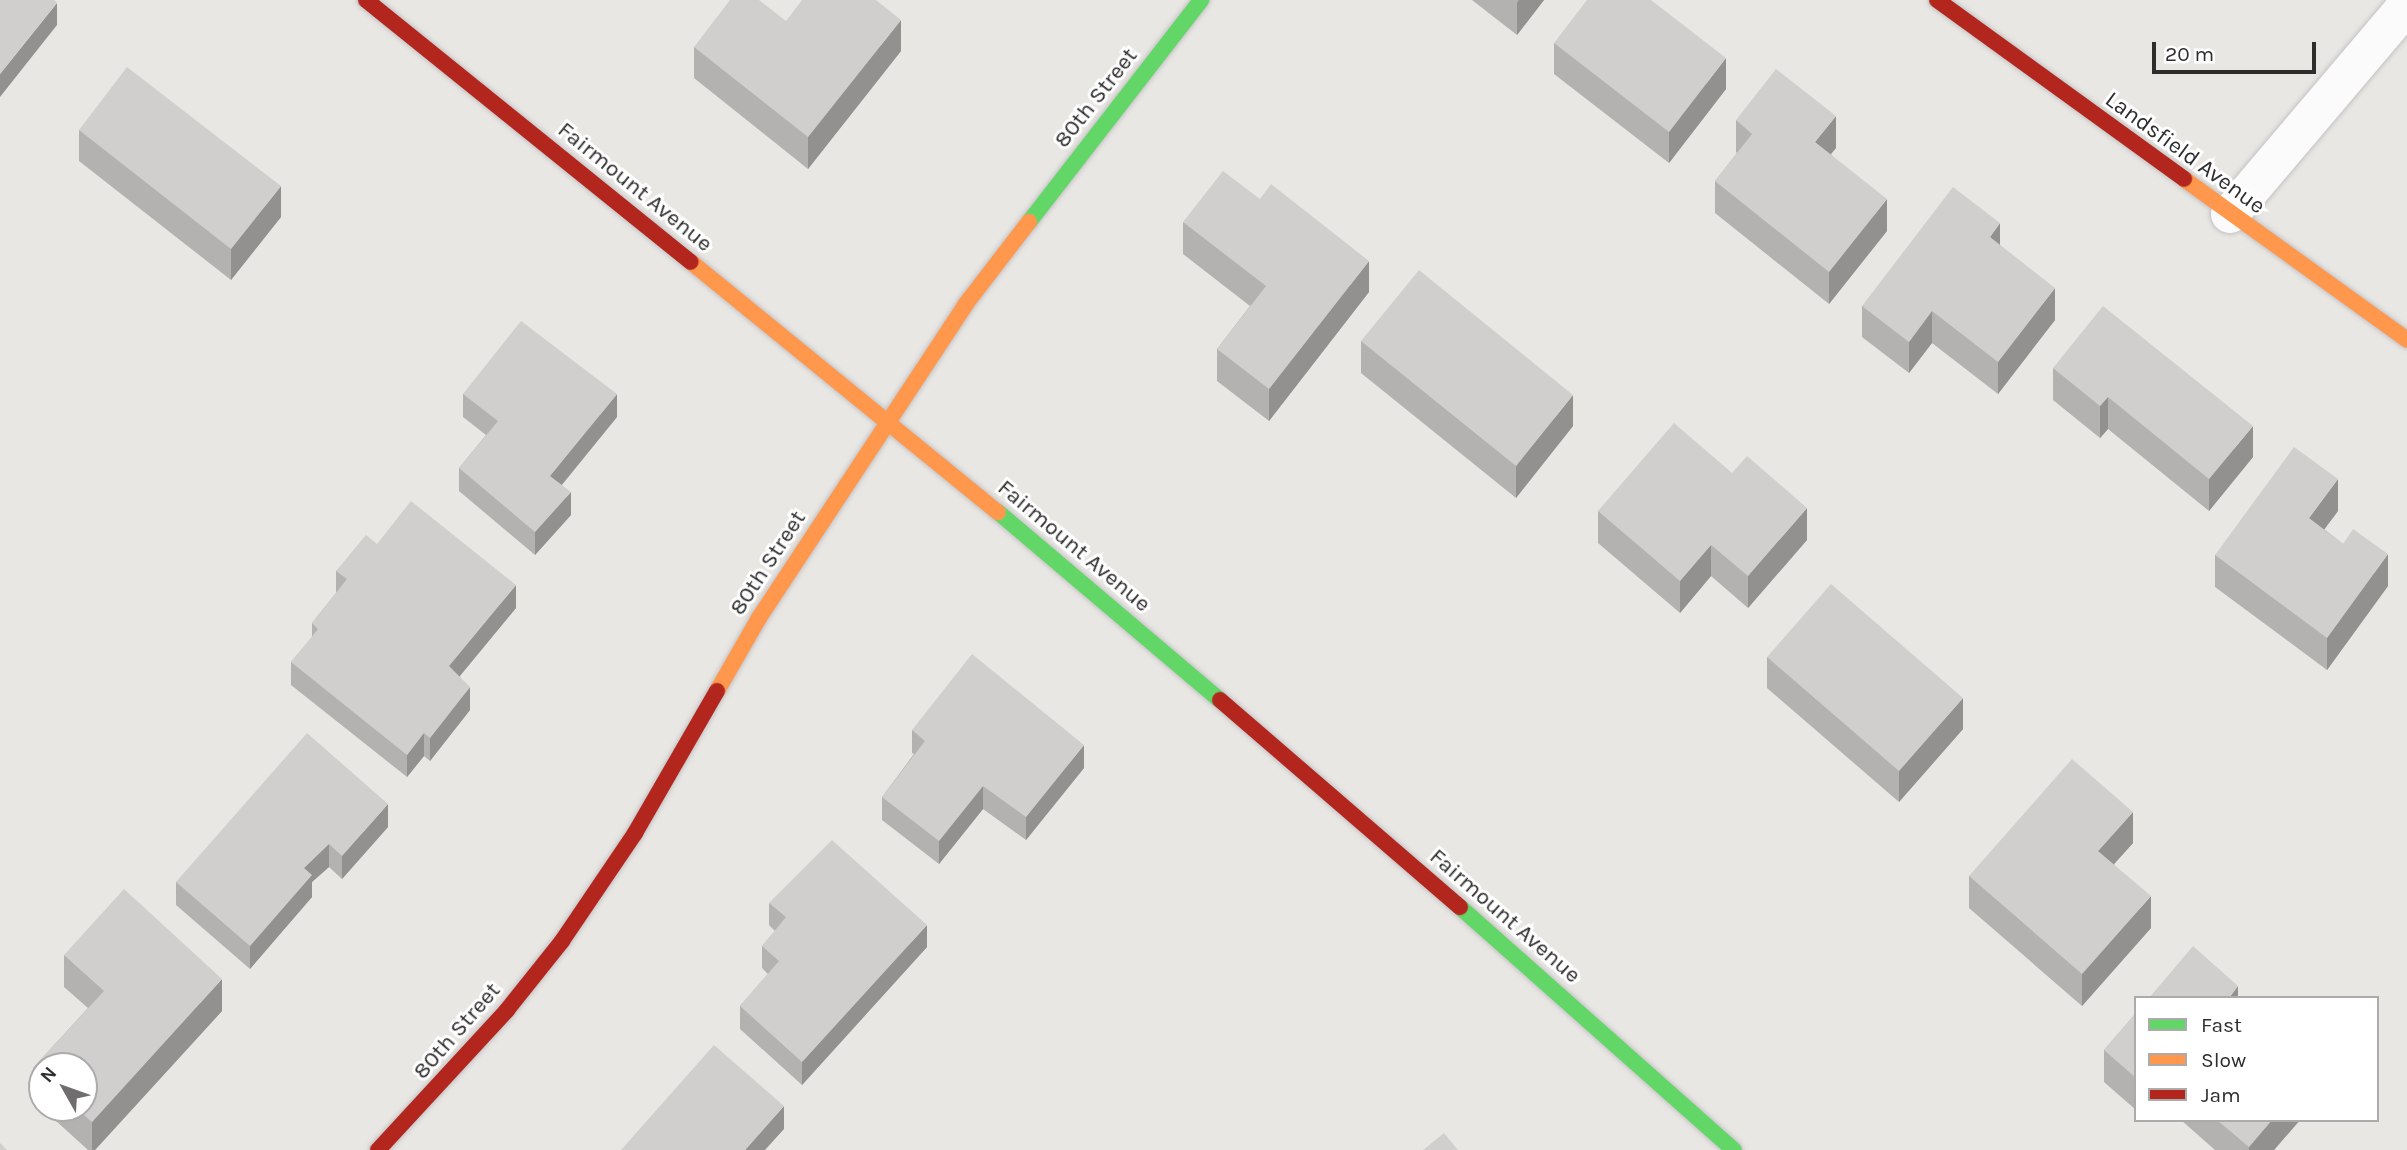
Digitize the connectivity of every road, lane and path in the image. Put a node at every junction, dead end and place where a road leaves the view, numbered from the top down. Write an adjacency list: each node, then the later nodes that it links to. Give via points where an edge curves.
1 (366, 0): 7 (street, Fairmount Avenue)
2 (1201, 0): 7 (street, 80th Street, via 965,305)
3 (1937, 0): 5 (street, Landsfield Avenue)
4 (2407, 5): 5 (street)
5 (2230, 214): 6 (street, Landsfield Avenue)
6 (2407, 340)
7 (891, 422): 8 (street, 80th Street, via 759,618 635,833 562,941 507,1010); 9 (street, Fairmount Avenue, via 1329,792)
8 (378, 1150)
9 (1734, 1150)

